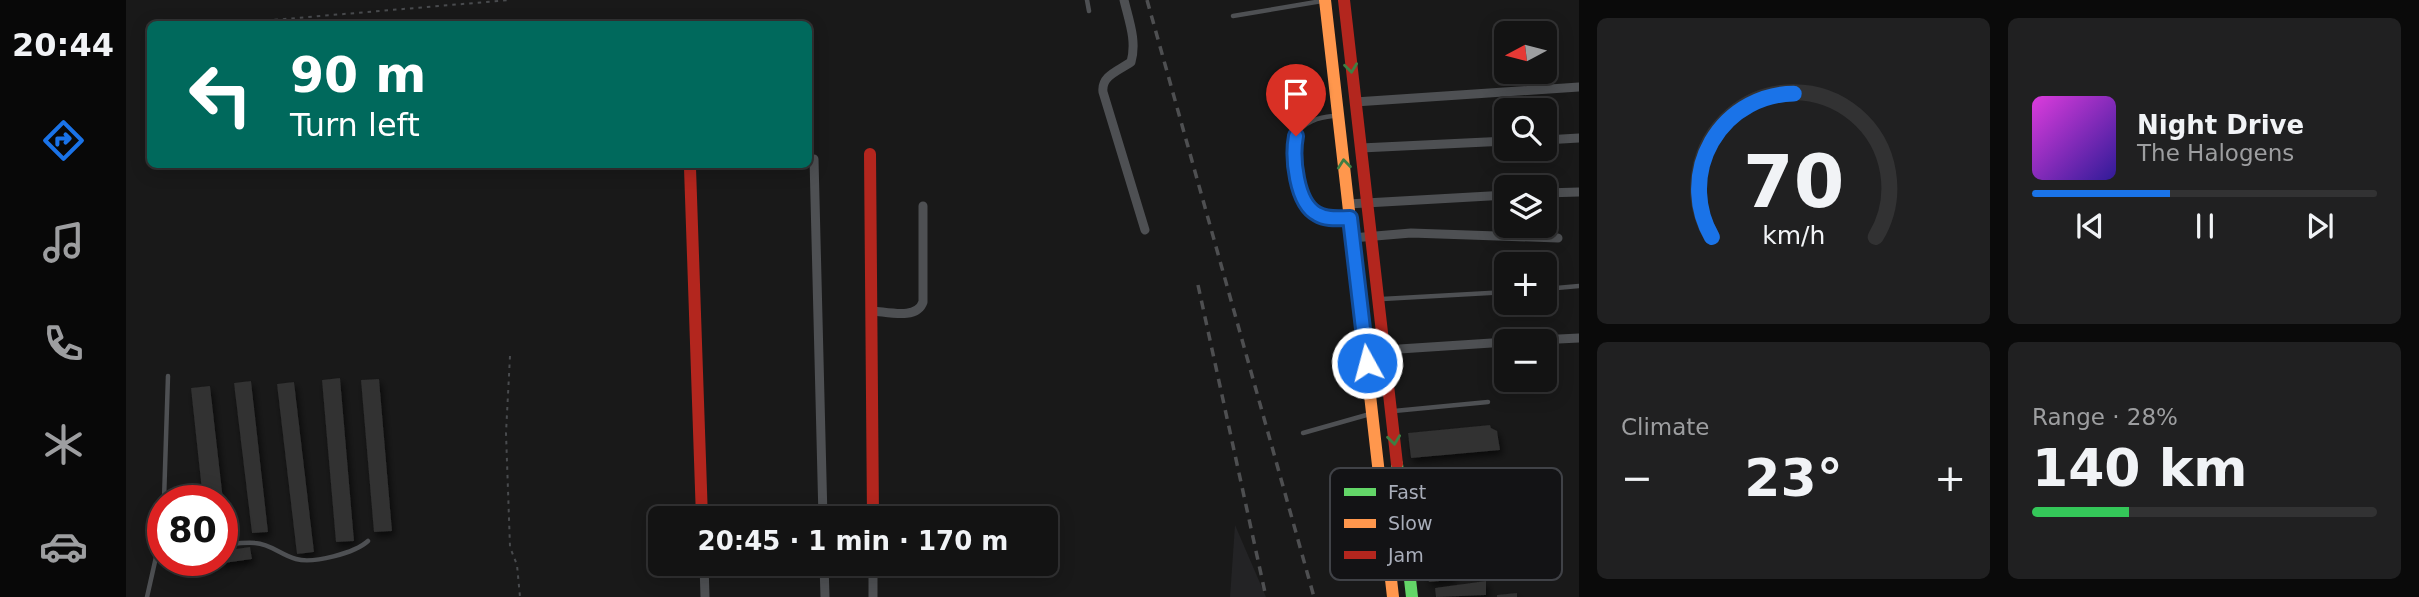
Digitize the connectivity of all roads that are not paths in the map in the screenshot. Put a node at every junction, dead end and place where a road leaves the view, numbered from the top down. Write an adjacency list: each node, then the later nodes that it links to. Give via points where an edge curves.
1 (1087, 0): 5 (lane)
2 (1124, 0): 23 (street, via 1134,52 1131,62 1106,78 1102,92)
3 (1325, 0): 6 (lane); 9 (main road)
4 (1344, 0): 8 (main road, one-way to 8)
5 (1089, 11)
6 (1233, 16)
7 (1579, 87): 8 (street)
8 (1355, 102): 13 (main road)
9 (1338, 115): 22 (main road, one-way to 9); 22 (lane, via 1306,124 1296,136 1293,151 1301,196 1308,208 1328,218)
10 (1579, 138): 11 (street)
11 (1557, 139)
12 (1494, 142): 13 (street)
13 (1361, 148): 20 (main road)
14 (870, 154): 31 (main road)
15 (814, 159): 45 (street)
16 (690, 168): 44 (main road)
17 (1579, 192): 18 (street)
18 (1557, 193)
19 (1494, 196): 20 (street)
20 (1367, 204): 22 (street); 24 (main road)
21 (923, 206): 31 (street, via 921,307 916,312)
22 (1349, 211): 25 (main road)
23 (1145, 230)
24 (1370, 235): 25 (street); 26 (street); 30 (main road)
25 (1352, 238): 39 (main road)
26 (1558, 238)
27 (1579, 286): 28 (lane)
28 (1557, 288)
29 (1494, 293): 30 (lane)
30 (1378, 299): 35 (main road)
31 (873, 311): 46 (main road)
32 (1579, 338): 33 (street)
33 (1557, 339)
34 (1494, 343): 35 (street)
35 (1384, 350): 38 (main road)
36 (168, 376): 43 (lane)
37 (1488, 402): 38 (lane)
38 (1391, 411): 42 (main road, one-way to 42)
39 (1372, 413): 40 (lane); 41 (main road)
40 (1304, 433)
41 (1378, 468)
42 (1397, 468)
43 (164, 485)
44 (702, 506)
45 (823, 506)
46 (873, 506)
47 (368, 541): 48 (lane, via 352,550 306,560 256,543)
48 (238, 544)
49 (153, 576): 53 (lane)
50 (704, 576): 54 (street)
51 (824, 576): 55 (street)
52 (873, 576): 56 (street)
53 (147, 597)
54 (705, 597)
55 (825, 597)
56 (873, 597)

